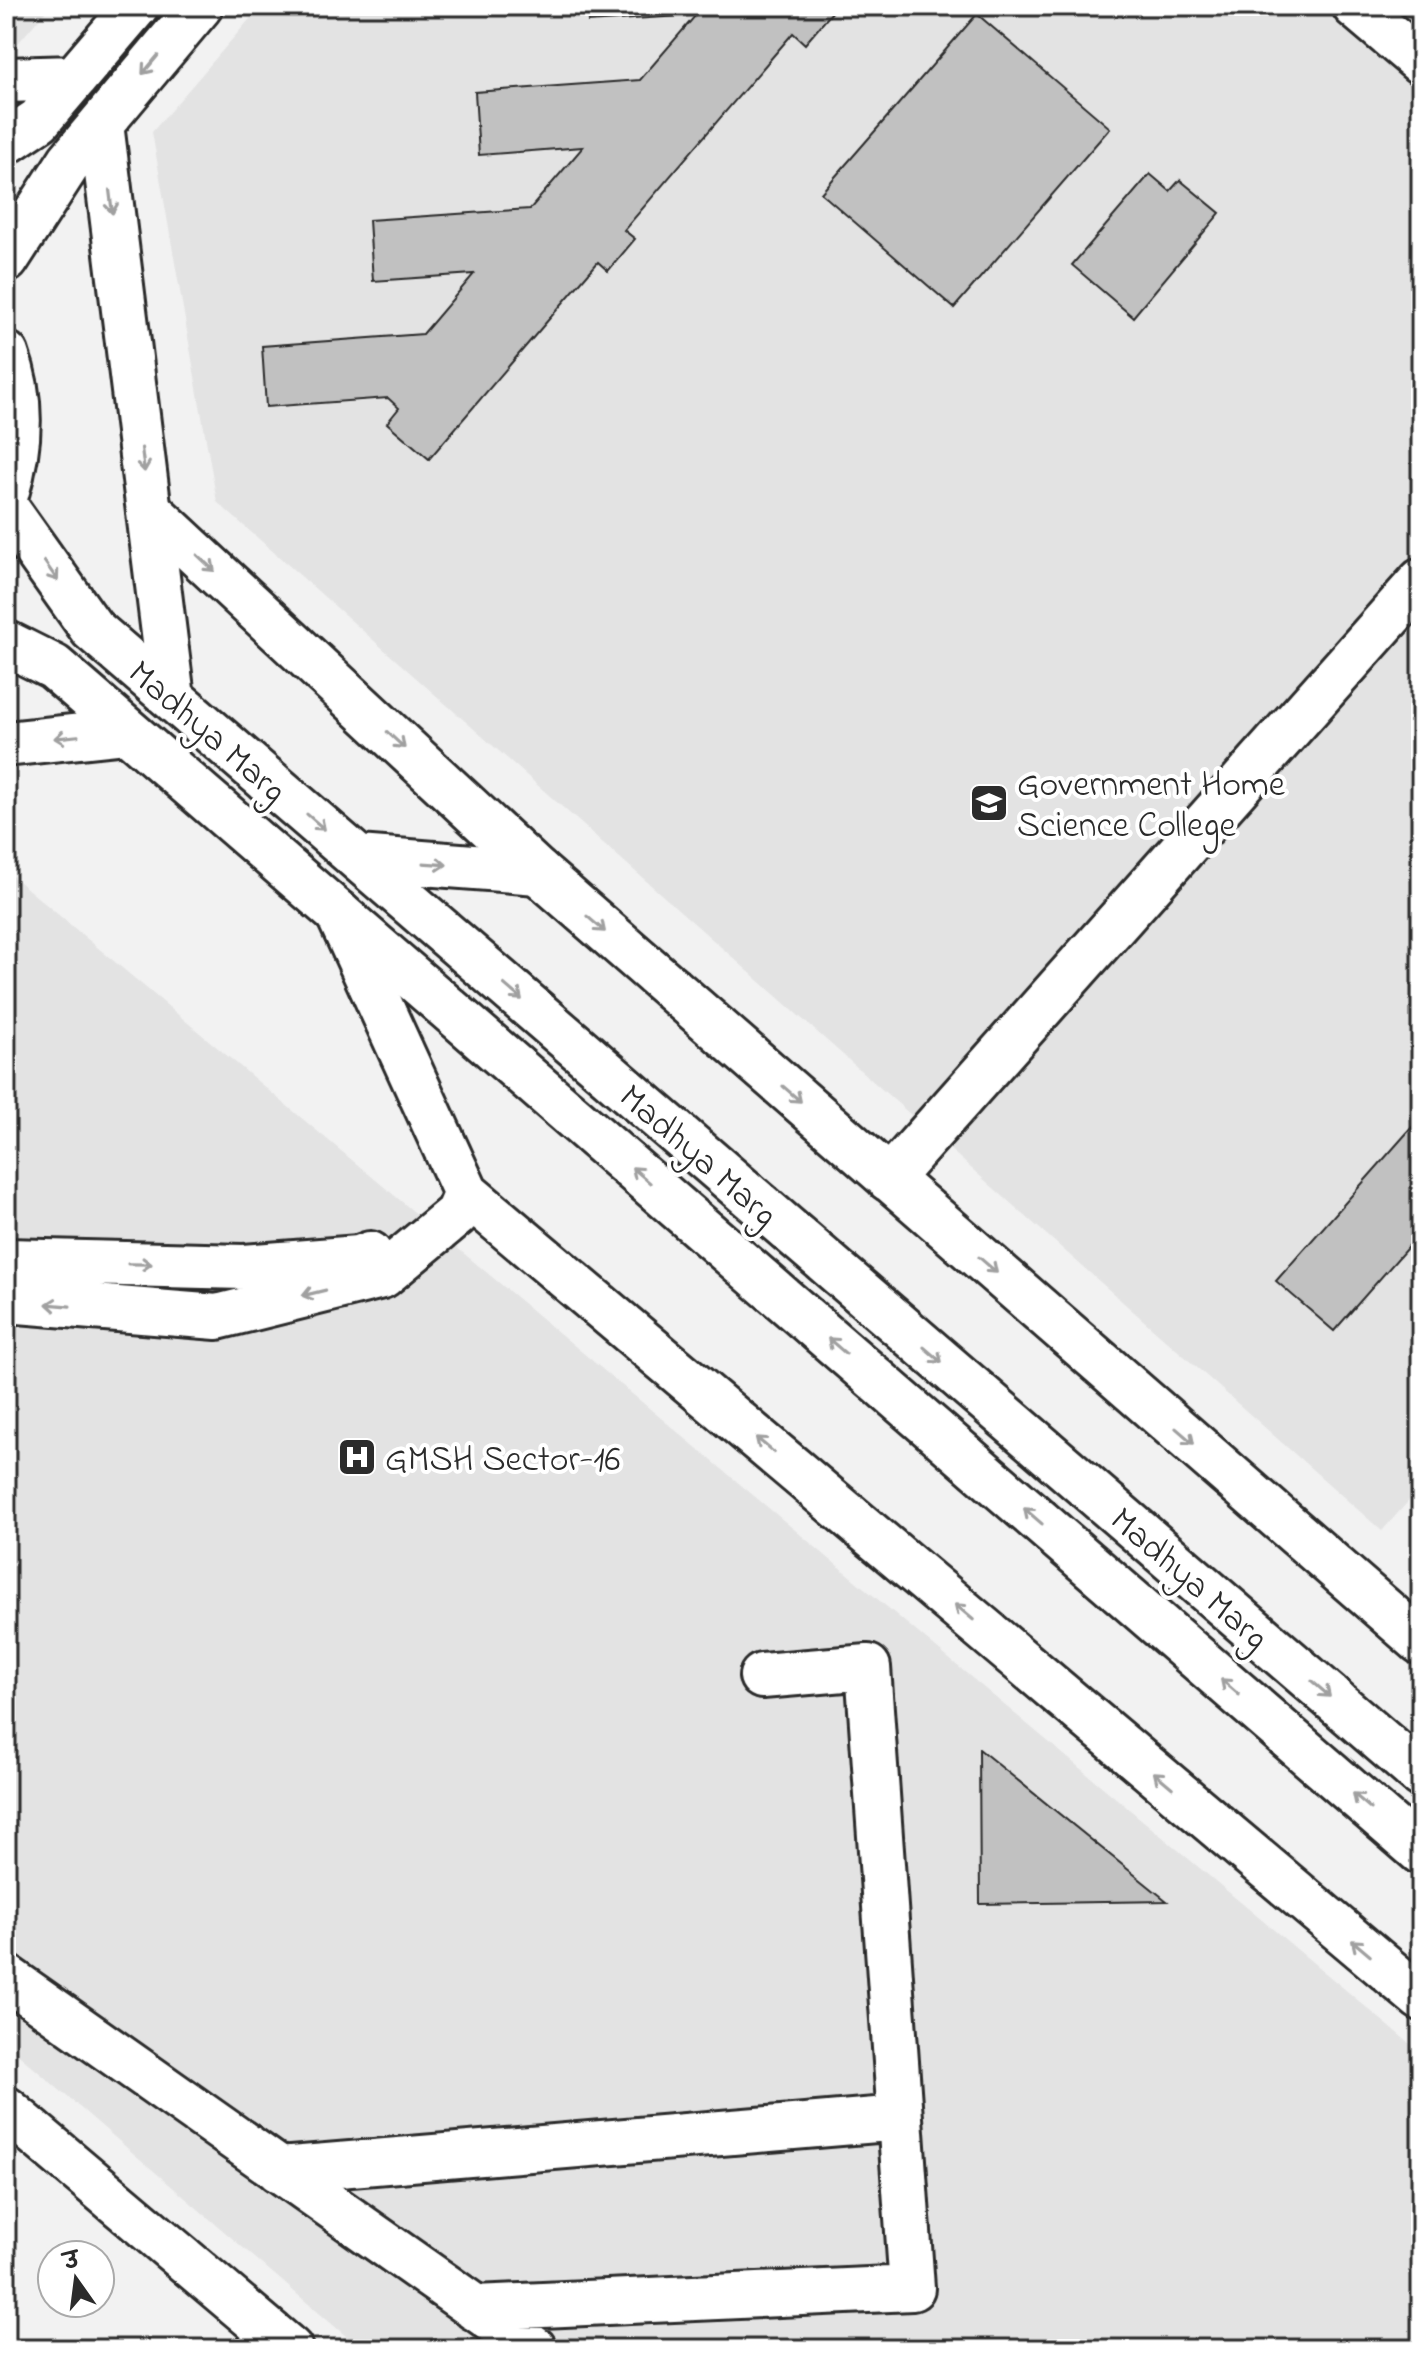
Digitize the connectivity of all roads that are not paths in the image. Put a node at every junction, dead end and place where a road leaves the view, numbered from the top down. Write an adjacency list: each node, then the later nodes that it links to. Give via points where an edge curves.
1 (136, 6): 5 (main road)
2 (200, 6): 7 (main road, one-way to 7)
3 (1355, 6): 4 (main road)
4 (1421, 62)
5 (75, 78): 6 (main road); 8 (main road, via 39,120)
6 (6, 80)
7 (101, 124): 9 (main road, via 70,161); 13 (main road, one-way to 13)
8 (6, 142)
9 (6, 260)
10 (6, 354): 11 (main road, via 19,419 16,462)
11 (6, 494)
12 (6, 508): 16 (main road, Madhya Marg, one-way to 16, via 92,629)
13 (149, 510): 16 (main road); 20 (main road, one-way to 20)
14 (1421, 581): 22 (main road)
15 (6, 643): 17 (main road, Madhya Marg, via 54,667)
16 (172, 698): 19 (main road, Madhya Marg, one-way to 19)
17 (127, 731): 18 (main road, one-way to 18); 21 (main road, Madhya Marg)
18 (6, 744)
19 (358, 858): 20 (main road, one-way to 20); 28 (main road, Madhya Marg, one-way to 28)
20 (538, 872): 22 (main road, one-way to 22)
21 (338, 913): 23 (main road); 29 (main road, Madhya Marg, one-way to 21)
22 (889, 1179): 26 (main road, one-way to 26)
23 (466, 1193): 24 (main road, one-way to 23, via 244,1267 359,1258 399,1243); 25 (main road, one-way to 25, via 457,1214 382,1276 217,1317); 31 (main road, one-way to 23)
24 (6, 1261)
25 (6, 1300)
26 (1421, 1642)
27 (762, 1676): 33 (main road, via 868,1667)
28 (1421, 1775)
29 (1421, 1852)
30 (6, 1977): 34 (main road)
31 (1421, 1998)
32 (6, 2109): 36 (main road)
33 (900, 2118): 34 (main road); 35 (main road, via 912,2288)
34 (279, 2170): 35 (main road)
35 (475, 2308): 37 (main road)
36 (290, 2349)
37 (534, 2349)

